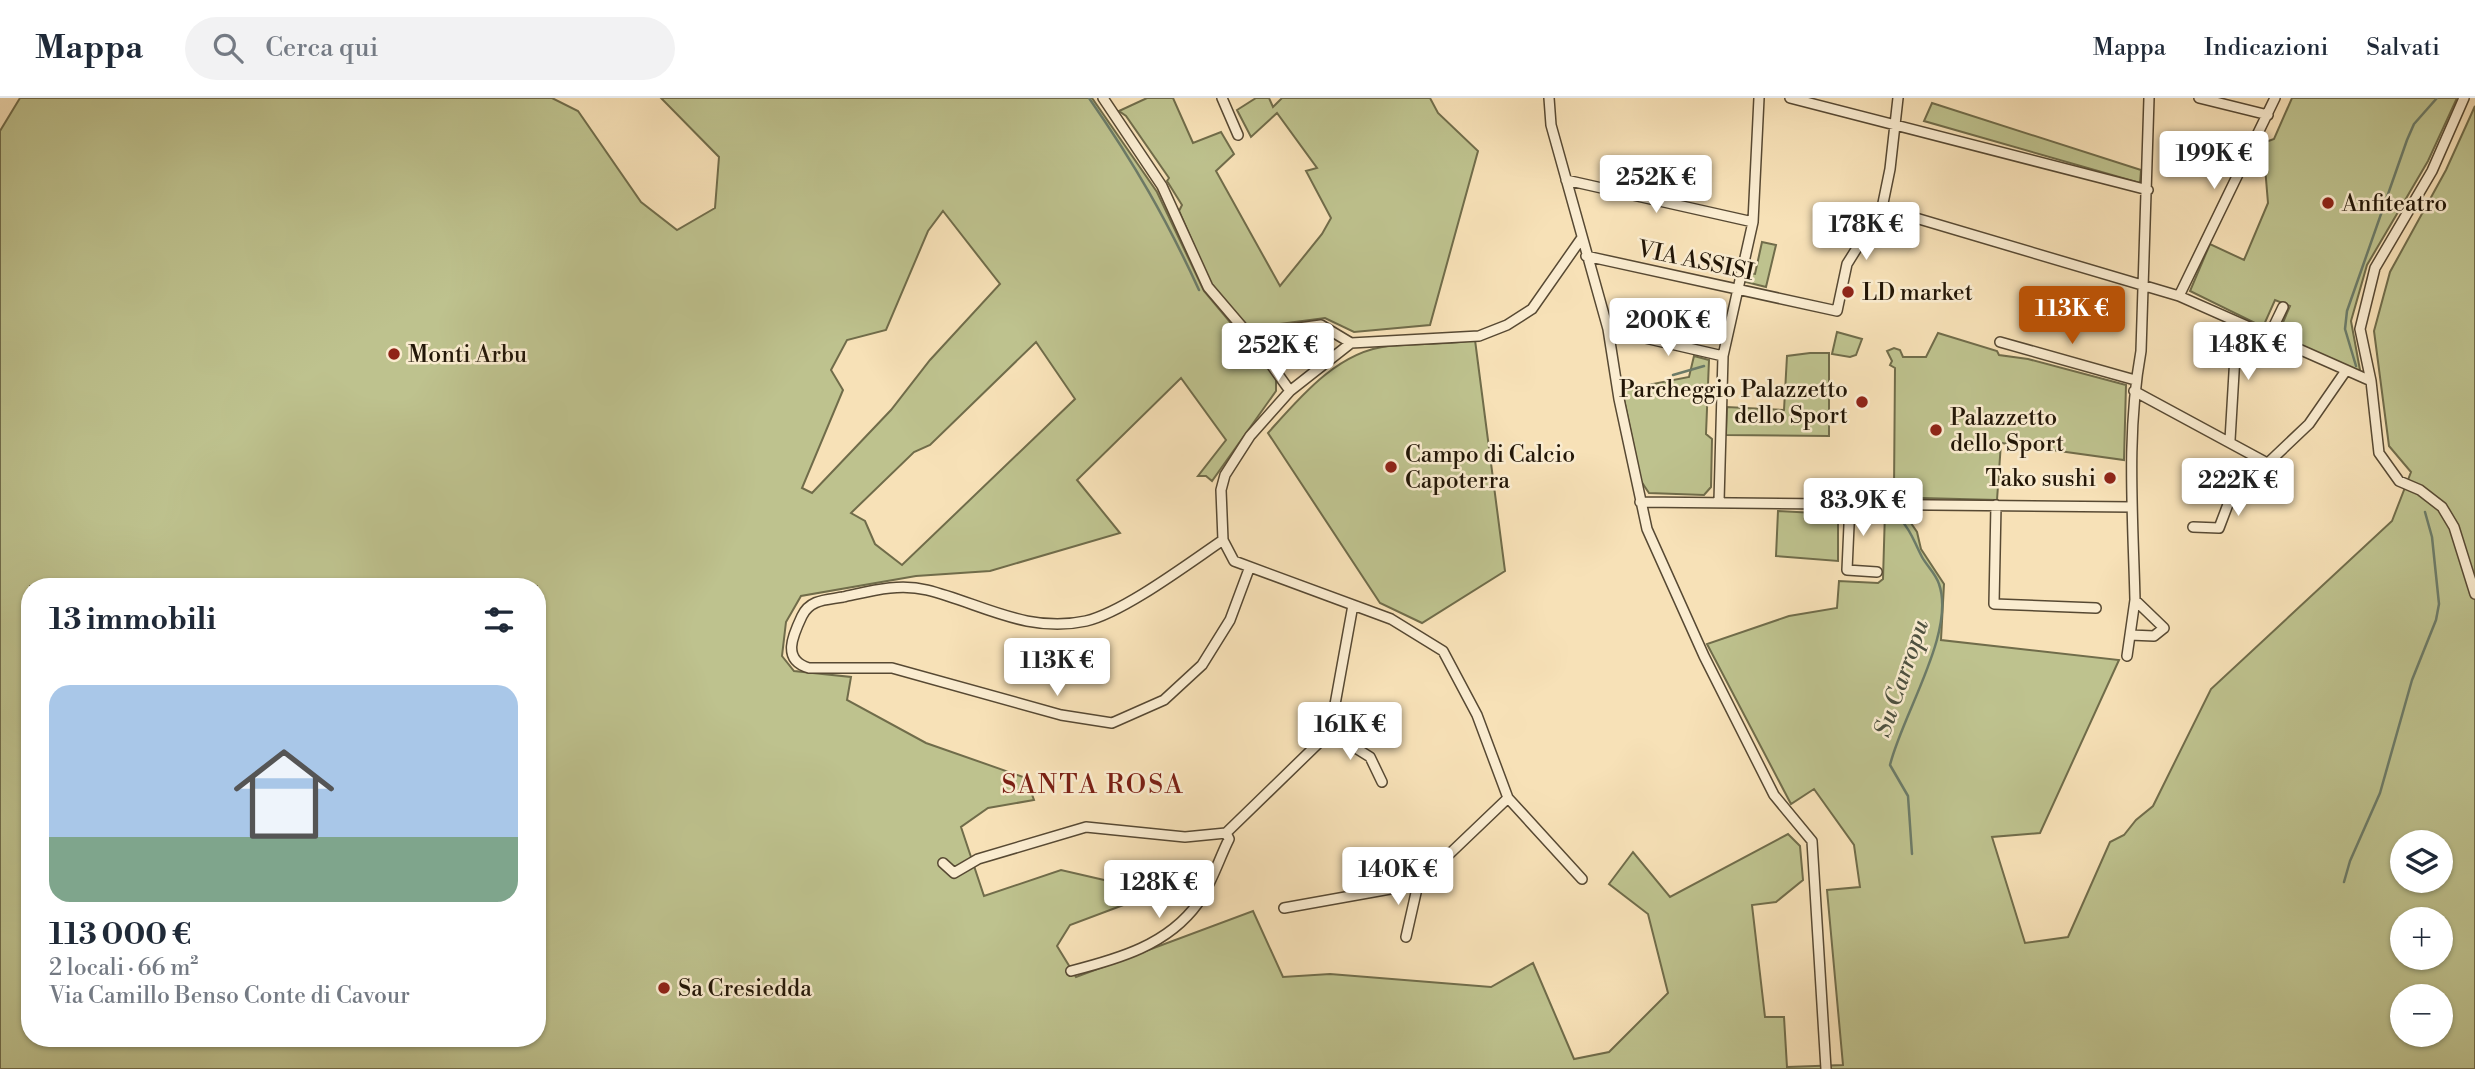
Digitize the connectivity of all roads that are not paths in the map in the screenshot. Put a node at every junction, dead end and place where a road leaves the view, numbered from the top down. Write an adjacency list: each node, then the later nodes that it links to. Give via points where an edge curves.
1 (1103, 98): 27 (street, via 1162,186 1208,287)
2 (1222, 98): 13 (street)
3 (1549, 98): 14 (street, via 1551,125)
4 (1759, 98): 17 (street)
5 (1790, 98): 12 (street)
6 (1898, 98): 12 (street)
7 (2149, 98): 15 (street)
8 (2199, 98): 11 (street)
9 (2275, 98): 11 (street)
10 (2464, 98): 33 (street, via 2432,171 2375,268 2360,329)
11 (2268, 115): 22 (street)
12 (1895, 122): 15 (street); 16 (street)
13 (1238, 135)
14 (1566, 180): 17 (street); 18 (street)
15 (2148, 190): 20 (street)
16 (1882, 208): 20 (street); 21 (street, VIA ASSISI, via 1847,264 1838,311)
17 (1753, 222): 21 (street)
18 (1581, 239): 19 (street); 29 (street, via 1532,309 1507,325 1479,336)
19 (1586, 256): 21 (street, VIA ASSISI); 39 (street, via 1608,329)
20 (2144, 286): 22 (street); 32 (street)
21 (1739, 289): 30 (street)
22 (2179, 296): 24 (street)
23 (2283, 307): 26 (street)
24 (2238, 322): 26 (street); 36 (street)
25 (1619, 332): 30 (street)
26 (2269, 336): 31 (street)
27 (1255, 342): 29 (street, via 1290,329 1321,325); 34 (street)
28 (2000, 342): 32 (street)
29 (1351, 343): 34 (street)
30 (1723, 356): 38 (street)
31 (2345, 372): 33 (street); 37 (street, via 2309,424)
32 (2136, 380): 35 (street)
33 (2371, 381): 47 (street, via 2379,453 2399,481 2442,507 2454,527)
34 (1290, 391): 44 (street, via 1250,436 1226,475 1221,490)
35 (2134, 391): 36 (street); 42 (street)
36 (2230, 440): 37 (street)
37 (2269, 464): 43 (street, via 2230,499 2219,528)
38 (1719, 501): 39 (street); 40 (street)
39 (1640, 502): 63 (street, via 1647,529 1704,656 1768,784 1812,841)
40 (1850, 503): 41 (street); 46 (street, via 1847,570)
41 (1996, 505): 42 (street); 50 (street, via 1994,604)
42 (2132, 507): 48 (street)
43 (2193, 527)
44 (1223, 540): 45 (street, via 1234,561); 45 (street, via 1088,621 1066,624 1002,617 926,590 895,587 814,602 803,614 791,645 795,660 809,668 892,668 1061,715 1112,723 1164,699 1202,665 1230,620)
45 (1250, 569): 49 (street)
46 (1877, 572)
47 (2475, 594)
48 (2135, 600): 51 (street); 51 (street, via 2164,628 2154,636)
49 (1353, 606): 53 (street); 55 (street, via 1391,619 1443,652 1478,715)
50 (2096, 608)
51 (2130, 635): 52 (street)
52 (2127, 656)
53 (1330, 732): 54 (street, via 1370,757); 56 (street)
54 (1382, 782)
55 (1508, 798): 58 (street); 59 (street)
56 (1226, 833): 57 (street, via 1185,837 1086,827 978,859 954,873); 62 (street, via 1229,839 1199,902 1174,928 1129,956)
57 (943, 863)
58 (1582, 879)
59 (1418, 884): 60 (street); 61 (street)
60 (1284, 908)
61 (1406, 937)
62 (1071, 971)
63 (1826, 1069)

